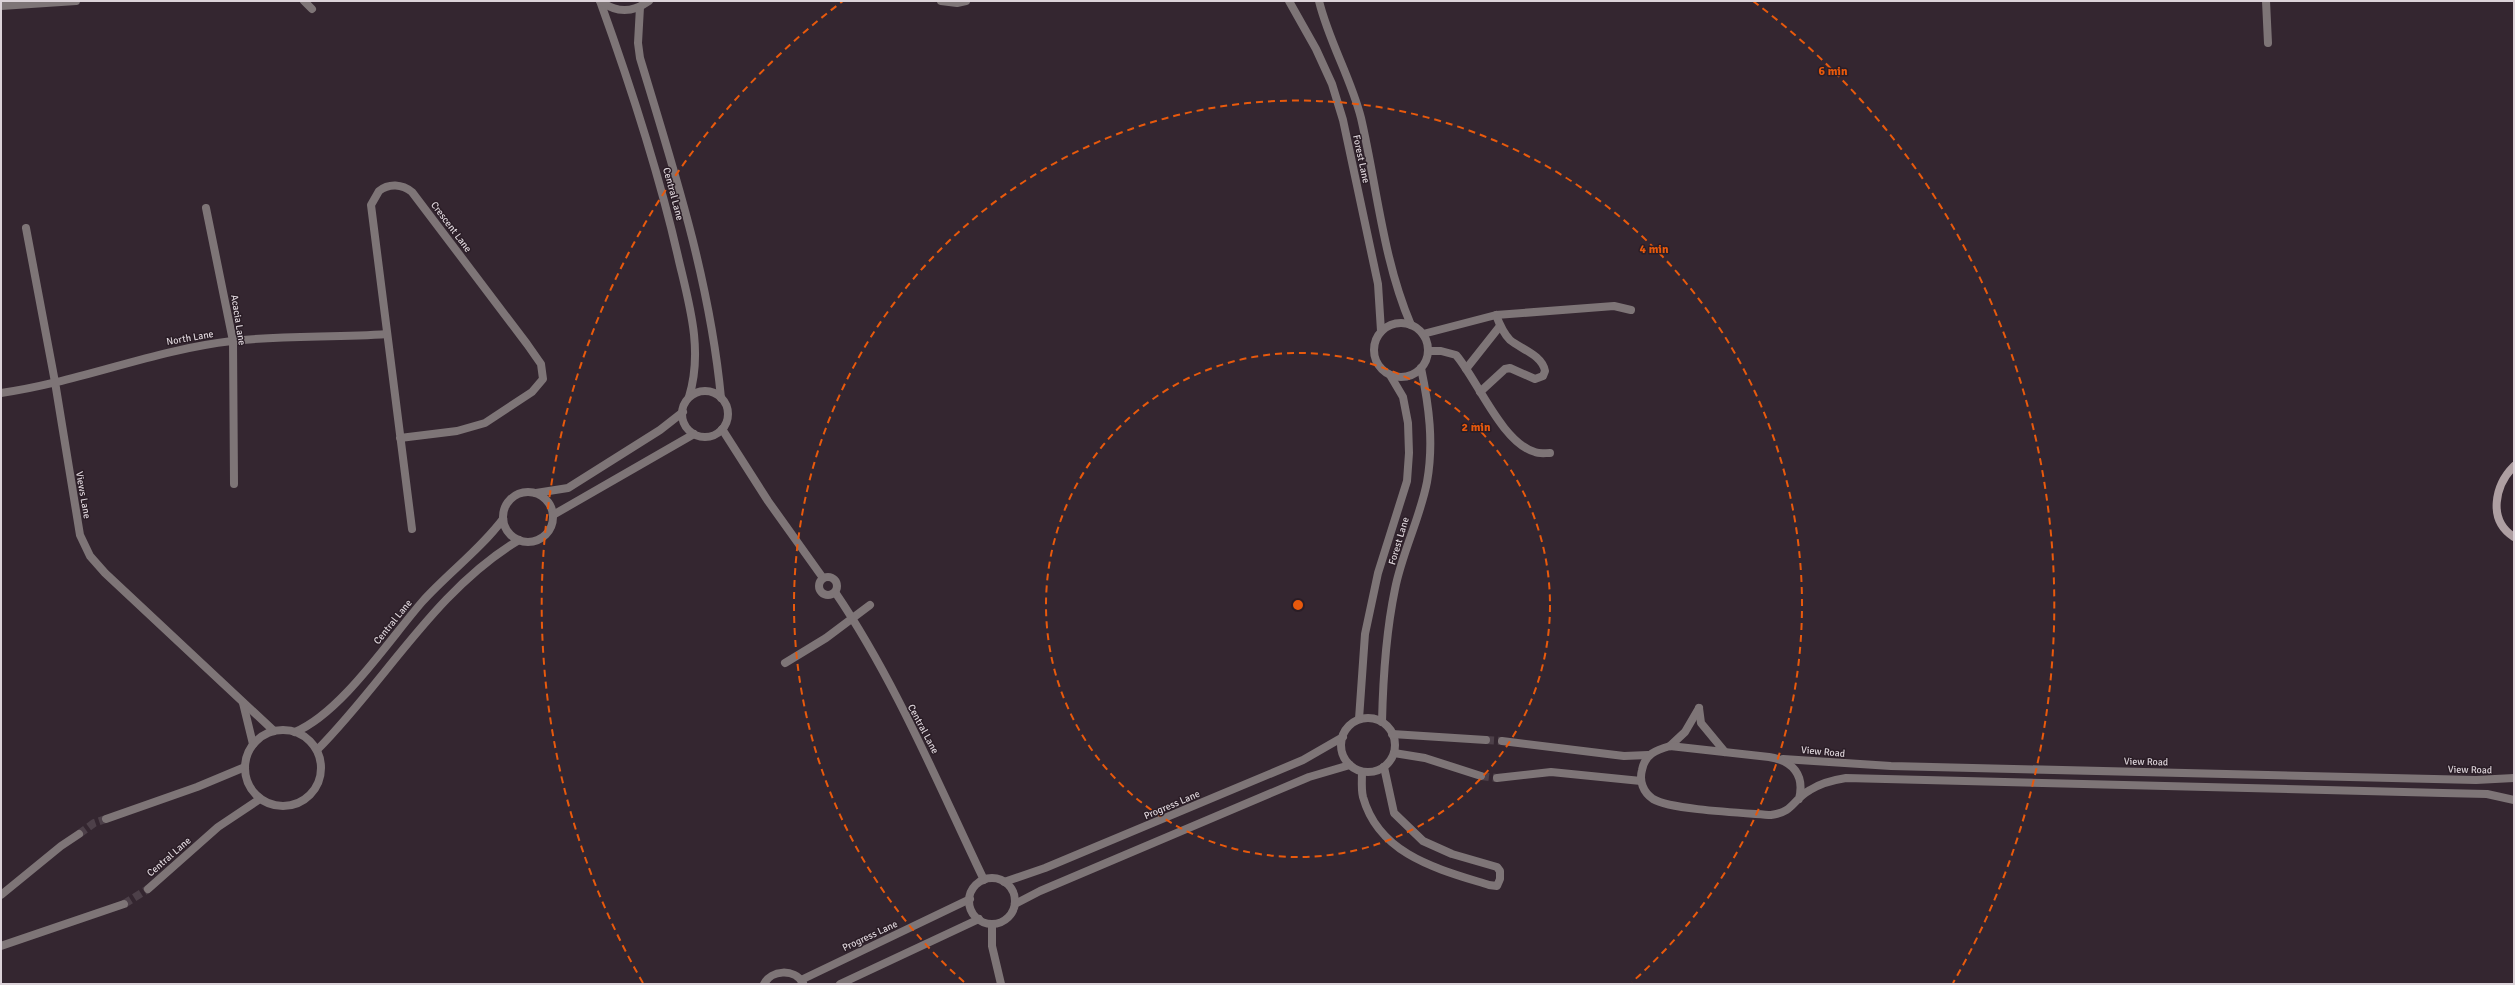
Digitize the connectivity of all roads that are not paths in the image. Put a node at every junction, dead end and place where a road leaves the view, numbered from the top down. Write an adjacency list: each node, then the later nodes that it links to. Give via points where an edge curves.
1 (76, 1): 10 (street)
2 (304, 1): 12 (street)
3 (600, 1): 11 (street, via 619,10); 31 (street, Central Lane, via 628,79 669,214 696,342 696,367)
4 (649, 1): 11 (street)
5 (941, 1): 6 (street)
6 (966, 1)
7 (1289, 1): 20 (street, Forest Lane, via 1332,84 1343,120 1378,284)
8 (1319, 1): 18 (street, Forest Lane, via 1359,112 1395,281)
9 (2266, 1): 13 (street)
10 (1, 6)
11 (640, 7): 32 (street, Central Lane, via 640,58 691,231 713,338)
12 (312, 9)
13 (2268, 43)
14 (206, 208): 23 (street, Acacia Lane)
15 (26, 228): 28 (street, Views Lane)
16 (1631, 310): 17 (street, via 1614,306)
17 (1496, 314): 19 (street); 22 (street)
18 (1411, 325): 20 (street, via 1398,323); 22 (street)
19 (1500, 326): 26 (street); 29 (street, via 1509,339 1540,360 1545,371 1542,376 1535,379 1510,368 1505,369)
20 (1381, 331): 27 (street, via 1376,339 1374,356 1378,364)
21 (387, 334): 23 (street, North Lane); 36 (street, Crescent Lane); 36 (street, Crescent Lane, via 371,205 378,191 396,185 412,192 536,356 543,372 543,380 532,392 485,423 458,431)
22 (1423, 334): 24 (street)
23 (233, 341): 28 (street, North Lane, via 144,357); 39 (street, Acacia Lane)
24 (1428, 351): 25 (street); 26 (street, via 1451,352)
25 (1422, 368): 27 (street, via 1407,377); 53 (street, Forest Lane, via 1430,425 1431,455 1427,483 1395,588 1383,679)
26 (1466, 369): 29 (street)
27 (1390, 375): 52 (street, Forest Lane, via 1403,396 1408,423 1407,481 1378,572 1365,634)
28 (55, 382): 30 (street, North Lane); 51 (street, Views Lane, via 75,511 85,548 105,573)
29 (1480, 392): 37 (street, via 1504,427 1526,448 1535,452)
30 (1, 393)
31 (689, 397): 32 (street, via 703,391); 33 (street, Central Lane)
32 (721, 398): 34 (street, Central Lane, via 728,416)
33 (682, 412): 35 (street, via 685,425); 40 (street, Central Lane, via 660,430 568,488)
34 (722, 429): 35 (street, via 709,436); 46 (street, via 768,501)
35 (694, 434): 41 (street)
36 (400, 438): 43 (street, Crescent Lane)
37 (1550, 453)
38 (2514, 466): 44 (street, via 2500,483 2496,506 2504,527)
39 (234, 484)
40 (536, 493): 41 (street, via 550,504); 42 (street, Central Lane, via 522,492 510,499 503,512)
41 (553, 515): 45 (street, via 550,529 545,535 533,541)
42 (503, 519): 45 (street, via 508,532); 55 (street, Central Lane, via 422,603 329,710 310,726)
43 (412, 529)
44 (2514, 538)
45 (519, 540): 62 (street, via 497,553 461,585)
46 (823, 578): 47 (street, via 829,577 836,581); 47 (street, via 819,586 822,591 827,594)
47 (835, 592): 49 (street, Central Lane)
48 (870, 605): 49 (street)
49 (853, 619): 50 (street); 82 (street, Central Lane, via 868,642 930,763)
50 (785, 663)
51 (243, 702): 54 (street, Views Lane); 60 (street)
52 (1359, 720): 53 (street, via 1368,718); 57 (street, via 1346,729)
53 (1382, 722): 56 (street)
54 (274, 731): 55 (street, Central Lane); 60 (street, via 262,736)
55 (295, 732): 62 (street, via 308,739)
56 (1392, 734): 58 (street); 63 (street, via 1395,739)
57 (1343, 737): 67 (street, via 1342,752); 83 (street, Progress Lane, via 1303,760 1045,868)
58 (1486, 740)
59 (1502, 741): 65 (street, via 1624,756)
60 (253, 744): 68 (street)
61 (1670, 746): 64 (street, View Road); 64 (street, via 1685,732 1699,708 1701,723); 65 (street, View Road)
62 (317, 750): 77 (street, via 321,770 319,780 308,797 290,806 279,806)
63 (1394, 752): 69 (street); 71 (street, via 1425,758)
64 (1725, 752): 66 (street, View Road)
65 (1648, 755): 75 (street, via 1643,765)
66 (1778, 758): 72 (street, View Road, via 1890,766); 78 (street, View Road, via 1794,767 1799,774 1802,788)
67 (1350, 765): 70 (street); 88 (street, via 1309,777 1040,891)
68 (245, 767): 77 (street, via 252,790); 80 (street, via 198,787)
69 (1384, 767): 70 (street, via 1372,772); 70 (street, via 1394,812 1404,823 1423,841 1452,854 1497,867 1500,871 1497,886 1422,863 1394,846 1372,817 1363,796)
70 (1362, 772)
71 (1481, 776)
72 (2333, 777): 74 (street, View Road, via 2494,780); 76 (street)
73 (1497, 778): 75 (street, via 1551,772)
74 (2514, 778)
75 (1641, 781): 78 (street, via 1644,790 1660,802 1738,812 1780,814)
76 (2333, 790): 78 (street, via 1846,778 1824,783 1809,790); 79 (street, via 2487,794)
77 (260, 799): 84 (street, Central Lane, via 218,827)
78 (1799, 799)
79 (2514, 800)
80 (106, 819)
81 (79, 834): 85 (street, via 60,846)
82 (984, 880): 83 (street, via 998,879); 86 (street, via 974,887)
83 (1004, 882): 88 (street, via 1013,892)
84 (148, 889)
85 (1, 895)
86 (970, 899): 89 (street, via 970,907); 92 (street, Progress Lane)
87 (124, 904): 91 (street)
88 (1015, 904): 90 (street, via 1009,916)
89 (979, 919): 90 (street); 94 (street)
90 (992, 924): 95 (street, via 992,946)
91 (1, 946)
92 (802, 982): 93 (street, via 792,974 782,972 772,975)
93 (764, 984)
94 (840, 984)
95 (1000, 984)

